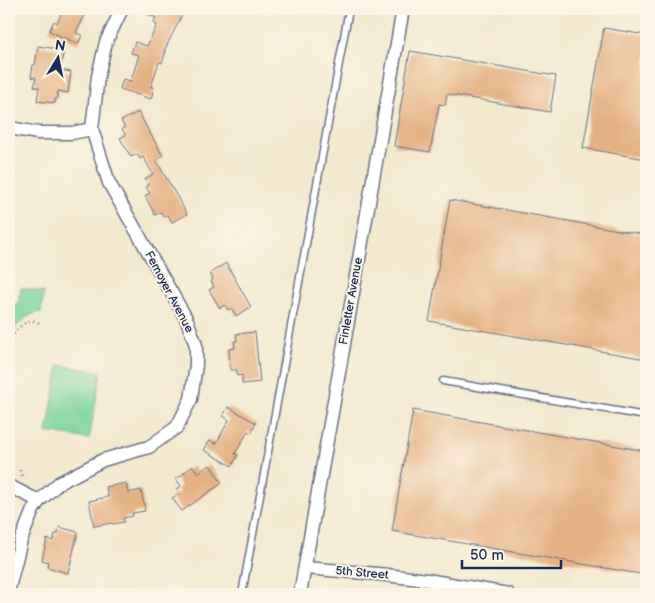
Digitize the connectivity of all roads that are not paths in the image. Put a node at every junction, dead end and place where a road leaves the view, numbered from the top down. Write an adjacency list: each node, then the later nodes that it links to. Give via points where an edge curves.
1 (122, 9): 5 (street, Femoyer Avenue, via 106,42)
2 (349, 9): 12 (lane)
3 (403, 9): 10 (street, Finletter Avenue)
4 (9, 128): 5 (street, via 38,133 72,133)
5 (92, 129): 9 (street, Femoyer Avenue, via 109,183 187,320 196,344 196,366 191,399 177,427 150,447 103,460 59,483)
6 (444, 381): 7 (lane)
7 (646, 416)
8 (9, 486): 9 (street)
9 (39, 501): 11 (street, Femoyer Avenue, via 21,540)
10 (305, 568): 13 (street, Finletter Avenue); 14 (street, 5th Street, via 427,580)
11 (9, 588)
12 (242, 594)
13 (300, 594)
14 (508, 594)

